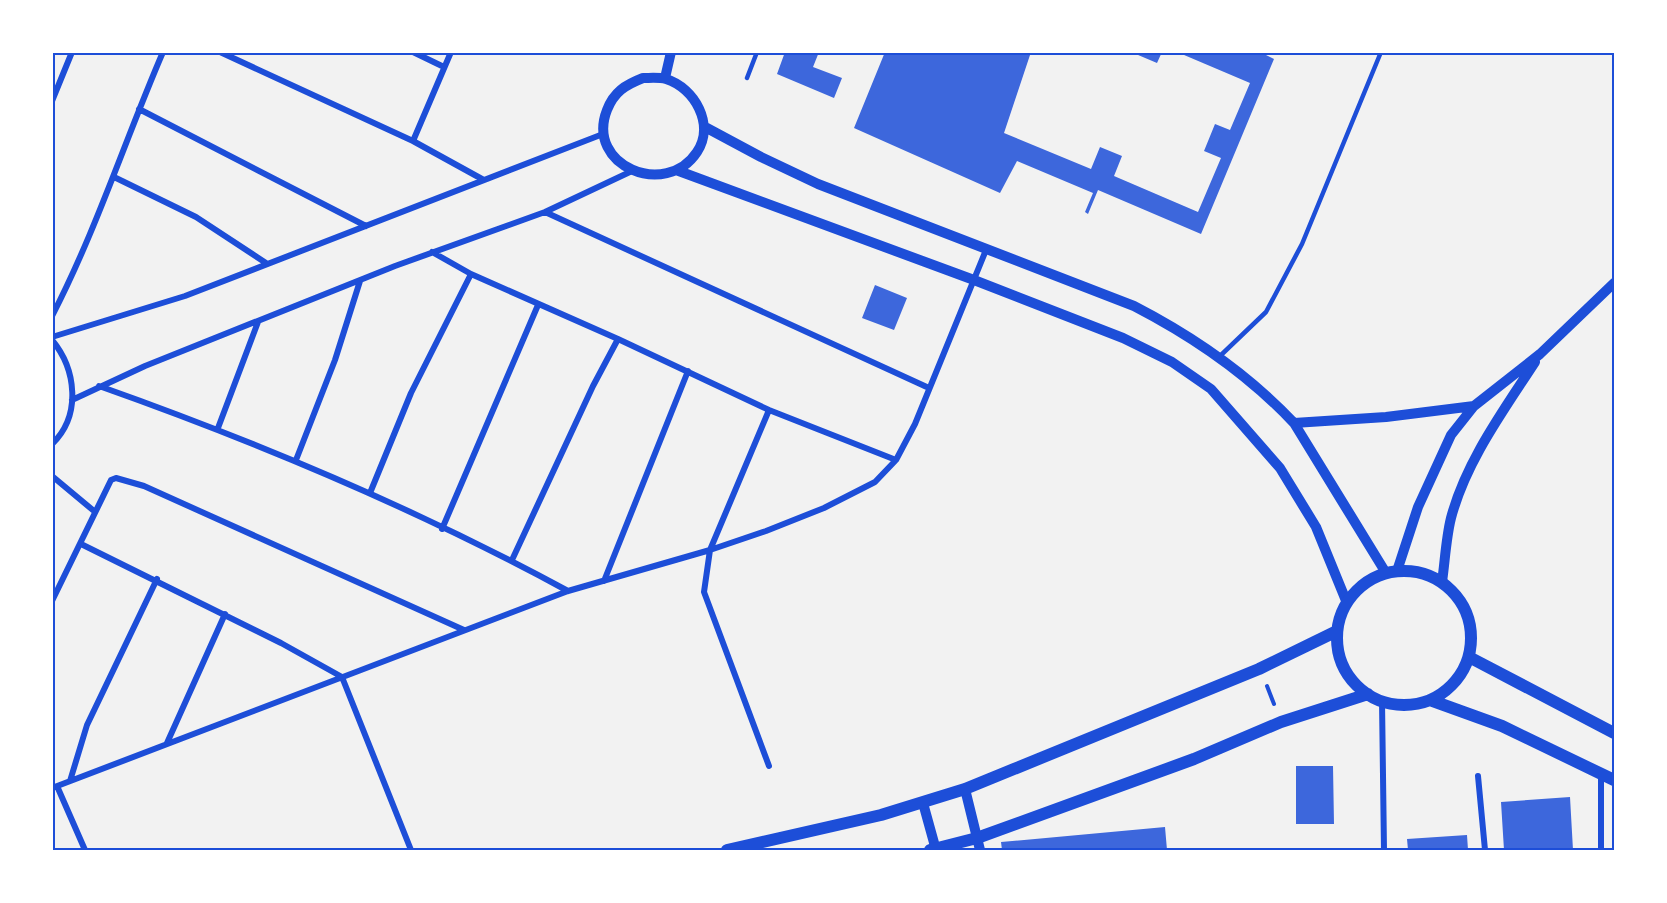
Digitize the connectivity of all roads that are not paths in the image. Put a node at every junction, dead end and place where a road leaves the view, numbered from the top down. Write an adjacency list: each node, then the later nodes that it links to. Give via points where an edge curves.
1 (72, 52): 12 (street)
2 (164, 52): 13 (street)
3 (220, 52): 16 (street)
4 (413, 52): 9 (street)
5 (451, 52): 9 (street)
6 (671, 52): 10 (street)
7 (758, 52): 11 (lane)
8 (1381, 52): 36 (lane, via 1302,244 1266,312)
9 (444, 67): 16 (street)
10 (664, 78): 14 (street, via 684,88 693,98); 15 (street, via 643,78 624,85 609,106)
11 (747, 78)
12 (52, 100)
13 (139, 109): 19 (street); 22 (street)
14 (705, 127): 17 (street, via 696,154); 23 (street, via 789,172)
15 (603, 134): 18 (street, via 606,148); 20 (street)
16 (413, 141): 20 (street)
17 (676, 170): 18 (street, via 664,175); 27 (street)
18 (632, 171): 21 (street)
19 (114, 177): 25 (street, via 196,218); 31 (street, via 83,257)
20 (482, 179): 22 (street)
21 (545, 212): 24 (street); 39 (street)
22 (366, 226): 25 (street)
23 (986, 250): 27 (street); 36 (street, via 1134,306)
24 (432, 252): 26 (street); 28 (street)
25 (266, 263): 33 (street, via 184,296)
26 (471, 274): 30 (street); 49 (street, via 411,393)
27 (974, 280): 39 (street); 61 (street, via 1148,348 1211,389 1280,468 1316,527)
28 (360, 281): 32 (street); 46 (street, via 335,360)
29 (1614, 283): 35 (street)
30 (538, 305): 34 (street); 51 (street)
31 (52, 316)
32 (258, 322): 38 (street); 44 (street)
33 (52, 339): 40 (street, via 71,373)
34 (618, 339): 37 (street); 54 (street)
35 (1540, 354): 41 (street); 58 (street, via 1493,428 1460,494 1451,518)
36 (1220, 356): 43 (street)
37 (688, 371): 42 (street); 57 (street)
38 (99, 386): 40 (street); 44 (street)
39 (929, 388): 47 (street)
40 (72, 400): 45 (street, via 64,428)
41 (1474, 406): 43 (street); 55 (street, via 1440,455)
42 (769, 410): 47 (street); 53 (street)
43 (1294, 423): 55 (street)
44 (218, 428): 46 (street)
45 (52, 444)
46 (296, 460): 49 (street)
47 (896, 460): 53 (street, via 876,482 824,508)
48 (52, 476): 50 (street)
49 (370, 494): 51 (street)
50 (94, 511): 52 (street); 63 (street, via 111,480 144,486)
51 (442, 529): 54 (street)
52 (81, 543): 56 (street); 60 (street)
53 (710, 550): 57 (street); 72 (street, via 704,592)
54 (512, 560): 59 (street)
55 (1391, 572): 58 (main road, via 1420,573); 61 (main road, via 1364,585)
56 (157, 579): 62 (street); 76 (street, via 87,725)
57 (604, 581): 59 (street)
58 (1442, 582): 65 (main road, via 1458,597 1468,616 1472,637)
59 (568, 591): 63 (street)
60 (52, 601)
61 (1347, 603): 64 (main road)
62 (225, 614): 66 (street); 71 (street)
63 (464, 630): 66 (street)
64 (1337, 631): 67 (main road, via 1344,667); 78 (main road, via 1259,669)
65 (1469, 657): 68 (main road, via 1454,683); 70 (main road)
66 (342, 677): 71 (street); 82 (street)
67 (1368, 694): 69 (main road); 80 (main road, via 1281,722)
68 (1430, 700): 69 (main road, via 1414,705); 73 (main road, via 1503,726)
69 (1382, 701): 85 (street)
70 (1614, 732)
71 (167, 743): 76 (street)
72 (769, 766)
73 (1601, 772): 75 (main road); 87 (street)
74 (1478, 776): 86 (street)
75 (1614, 780)
76 (70, 781): 77 (street)
77 (55, 787): 81 (street)
78 (965, 789): 79 (main road); 80 (street)
79 (923, 803): 83 (main road); 84 (street)
80 (979, 844): 84 (main road)
81 (85, 850)
82 (411, 850)
83 (726, 850)
84 (934, 850)
85 (1384, 850)
86 (1485, 850)
87 (1600, 850)

